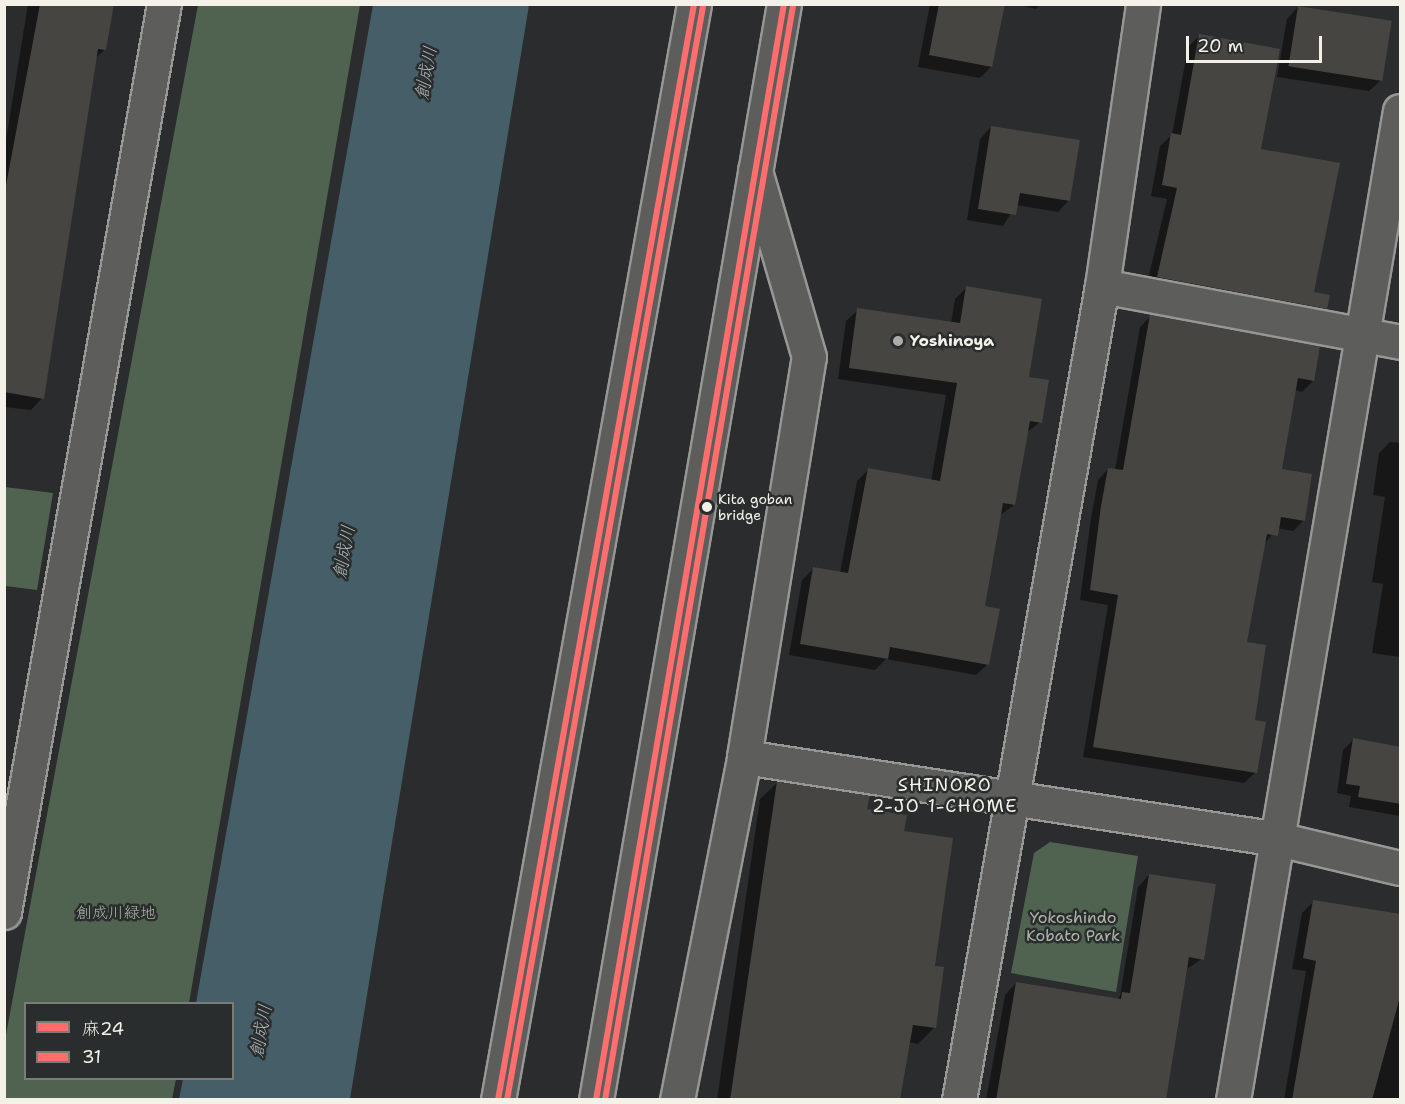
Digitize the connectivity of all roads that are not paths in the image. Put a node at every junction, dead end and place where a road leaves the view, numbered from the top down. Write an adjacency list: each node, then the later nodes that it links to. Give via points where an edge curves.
1 (164, 4): 14 (main road)
2 (694, 4): 15 (main road)
3 (784, 4): 6 (main road)
4 (1143, 4): 7 (main road)
5 (1401, 111): 8 (main road)
6 (755, 171): 10 (main road, via 809,357); 16 (main road)
7 (1102, 286): 8 (main road); 11 (main road)
8 (1362, 335): 9 (main road); 12 (main road)
9 (1401, 342)
10 (744, 757): 11 (main road); 17 (main road)
11 (1013, 795): 12 (main road); 18 (main road)
12 (1278, 839): 13 (main road); 19 (main road)
13 (1401, 868)
14 (4, 912)
15 (498, 1100)
16 (596, 1100)
17 (677, 1100)
18 (959, 1100)
19 (1233, 1100)

